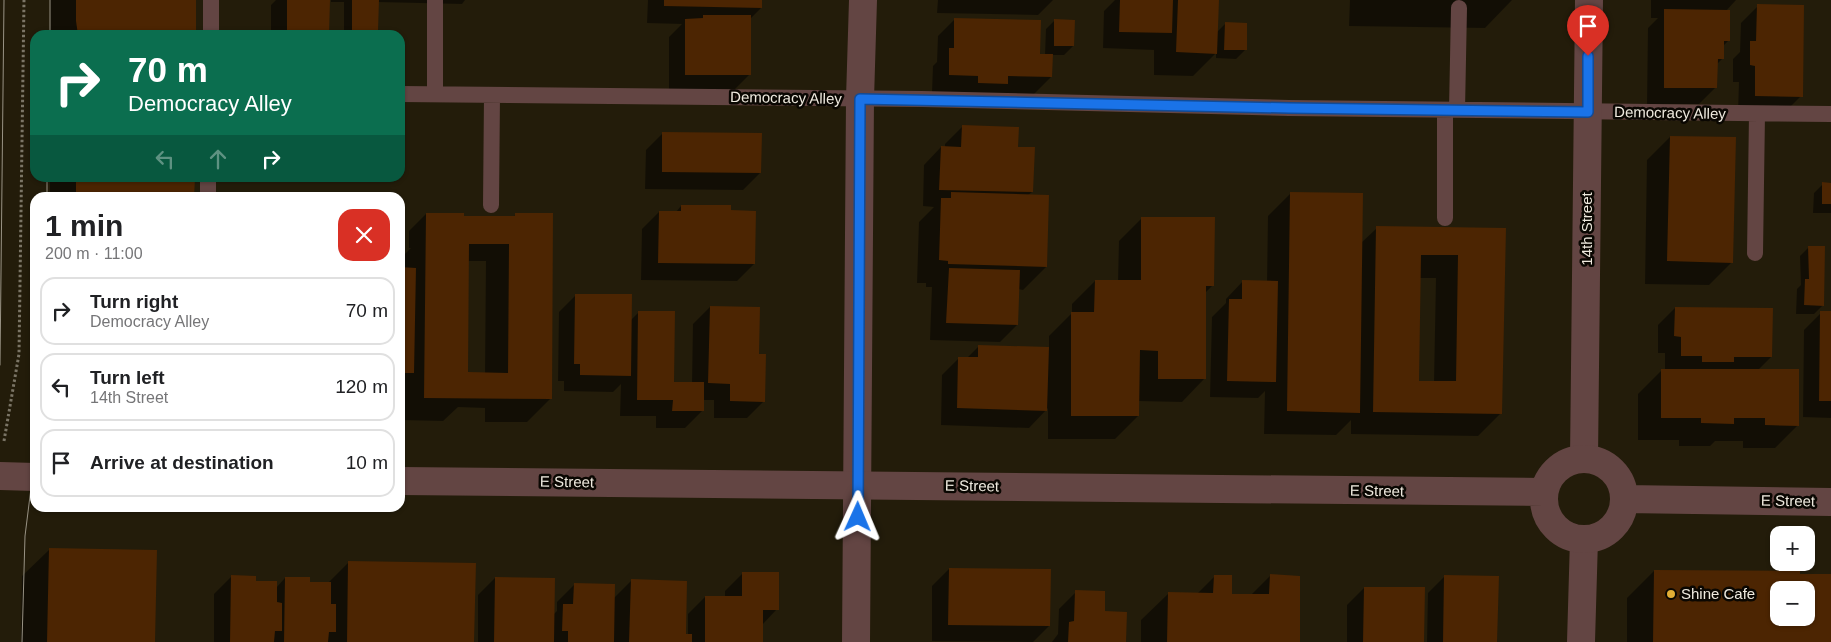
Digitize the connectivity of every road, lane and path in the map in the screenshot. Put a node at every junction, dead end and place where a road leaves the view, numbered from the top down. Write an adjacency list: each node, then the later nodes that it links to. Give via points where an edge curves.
1 (24, 0): 19 (path, via 19,354)
2 (211, 0): 7 (lane)
3 (435, 0): 9 (lane)
4 (863, 0): 11 (street)
5 (1589, 0): 13 (street, 14th Street)
6 (1459, 8): 12 (lane)
7 (211, 30)
8 (405, 94): 9 (lane, Democracy Alley)
9 (435, 94): 10 (lane, Democracy Alley)
10 (492, 95): 11 (lane, Democracy Alley); 16 (lane)
11 (860, 99): 12 (lane, Democracy Alley); 24 (street)
12 (1451, 110): 13 (lane, Democracy Alley); 17 (lane)
13 (1588, 112): 14 (lane, Democracy Alley); 20 (street, 14th Street)
14 (1757, 114): 15 (lane, Democracy Alley); 18 (lane)
15 (1831, 114)
16 (491, 205)
17 (1445, 218)
18 (1755, 253)
19 (3, 445)
20 (1584, 459): 25 (street, via 1563,465 1548,481); 26 (street, via 1597,461 1617,476)
21 (0, 476): 22 (street)
22 (30, 477)
23 (405, 481): 24 (street, E Street)
24 (858, 485): 25 (street, E Street); 29 (street)
25 (1544, 492): 28 (street, via 1544,506 1558,530 1570,537)
26 (1625, 500): 27 (street, E Street); 28 (street, via 1617,523 1608,532)
27 (1831, 502)
28 (1584, 539): 30 (street)
29 (856, 642)
30 (1581, 642)

